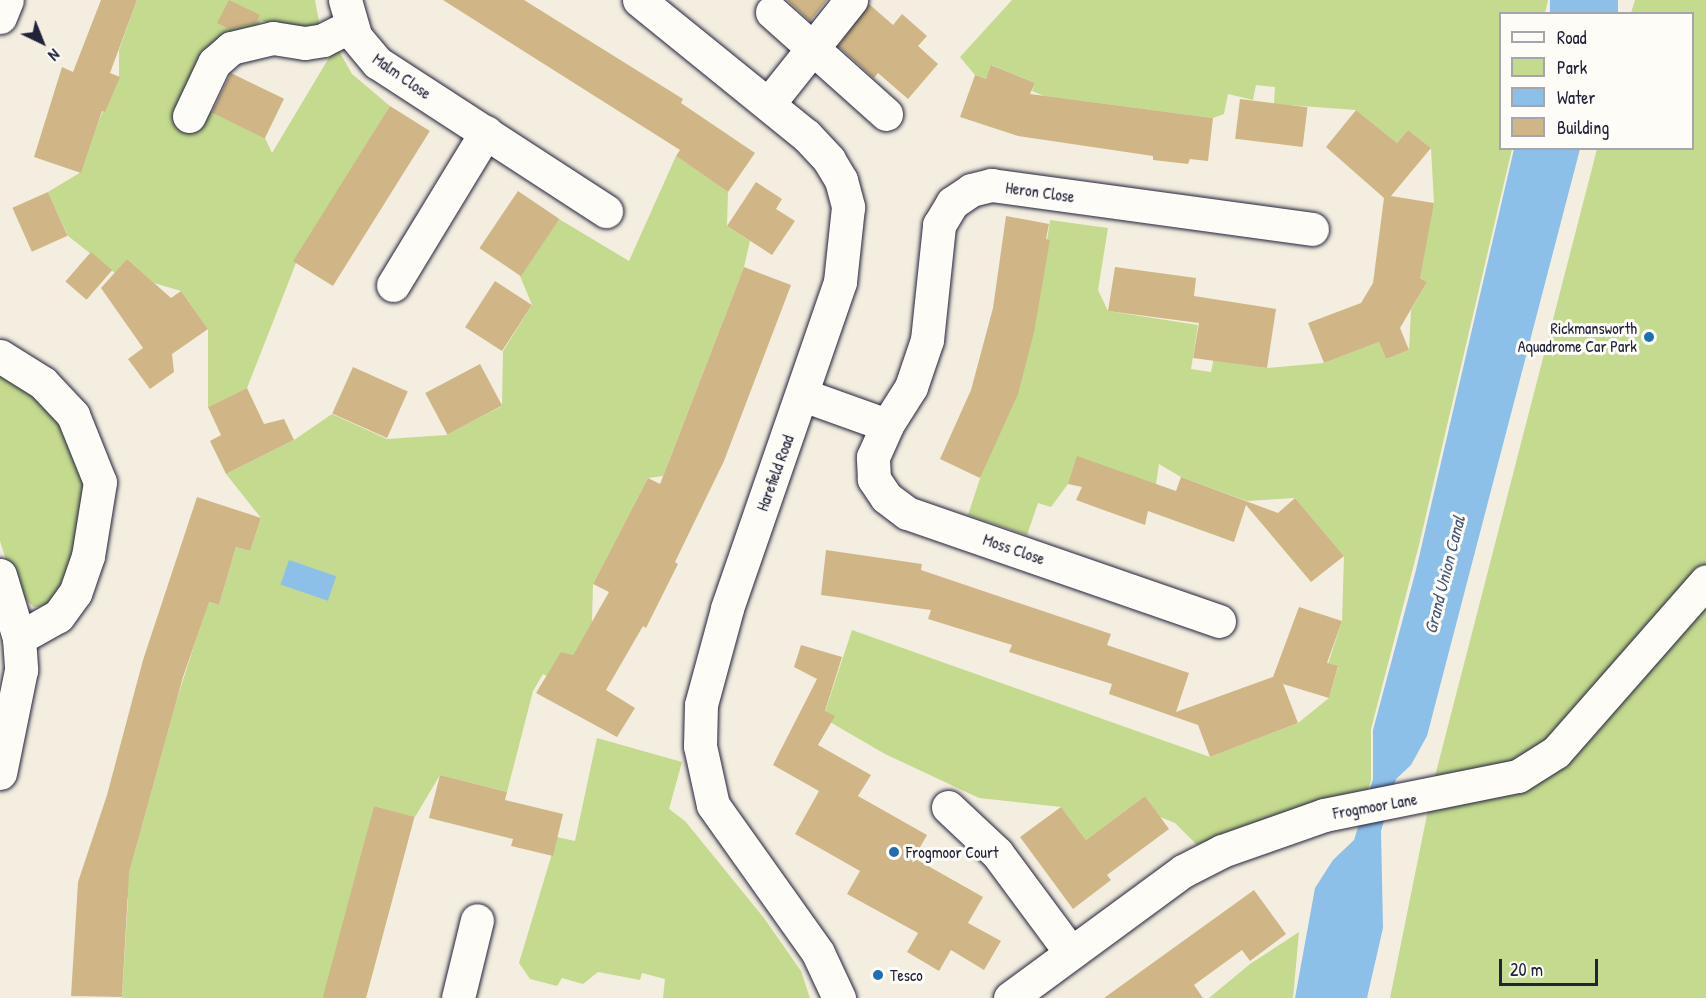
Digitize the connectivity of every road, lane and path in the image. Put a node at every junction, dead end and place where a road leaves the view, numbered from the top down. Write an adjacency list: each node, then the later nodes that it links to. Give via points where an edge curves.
1 (7, 0): 6 (street)
2 (639, 0): 8 (street, Harefield Road)
3 (851, 0): 7 (street)
4 (772, 12): 7 (street)
5 (348, 13): 10 (street, via 323,40 305,43 273,38 231,48 214,63); 11 (street, Malm Close, via 378,63)
6 (0, 17)
7 (812, 48): 8 (street); 9 (street)
8 (769, 103): 16 (street, Harefield Road, via 829,160 841,180 848,207 840,282)
9 (886, 114)
10 (189, 116)
11 (486, 132): 12 (street, Malm Close); 14 (street)
12 (606, 211)
13 (1312, 229): 17 (street, Heron Close, via 991,185 971,190 952,203 939,225 927,340 911,387)
14 (393, 285)
15 (0, 356): 21 (street, via 43,383 73,415 87,441 100,482 88,556 75,593 58,616)
16 (803, 395): 17 (street); 27 (street, Harefield Road, via 709,669 701,705 700,746 713,805 818,953)
17 (887, 425): 20 (street, Moss Close, via 873,457 874,479 886,497 907,513)
18 (0, 575): 21 (street)
19 (1706, 581): 25 (street, Frogmoor Lane, via 1556,752 1518,776 1324,815 1222,852 1183,871)
20 (1219, 621)
21 (19, 638): 22 (street, via 21,669)
22 (0, 773)
23 (948, 807): 25 (street, via 997,853)
24 (477, 920): 26 (street)
25 (1071, 953): 28 (street, Frogmoor Lane)
26 (458, 998)
27 (839, 998)
28 (1010, 998)

